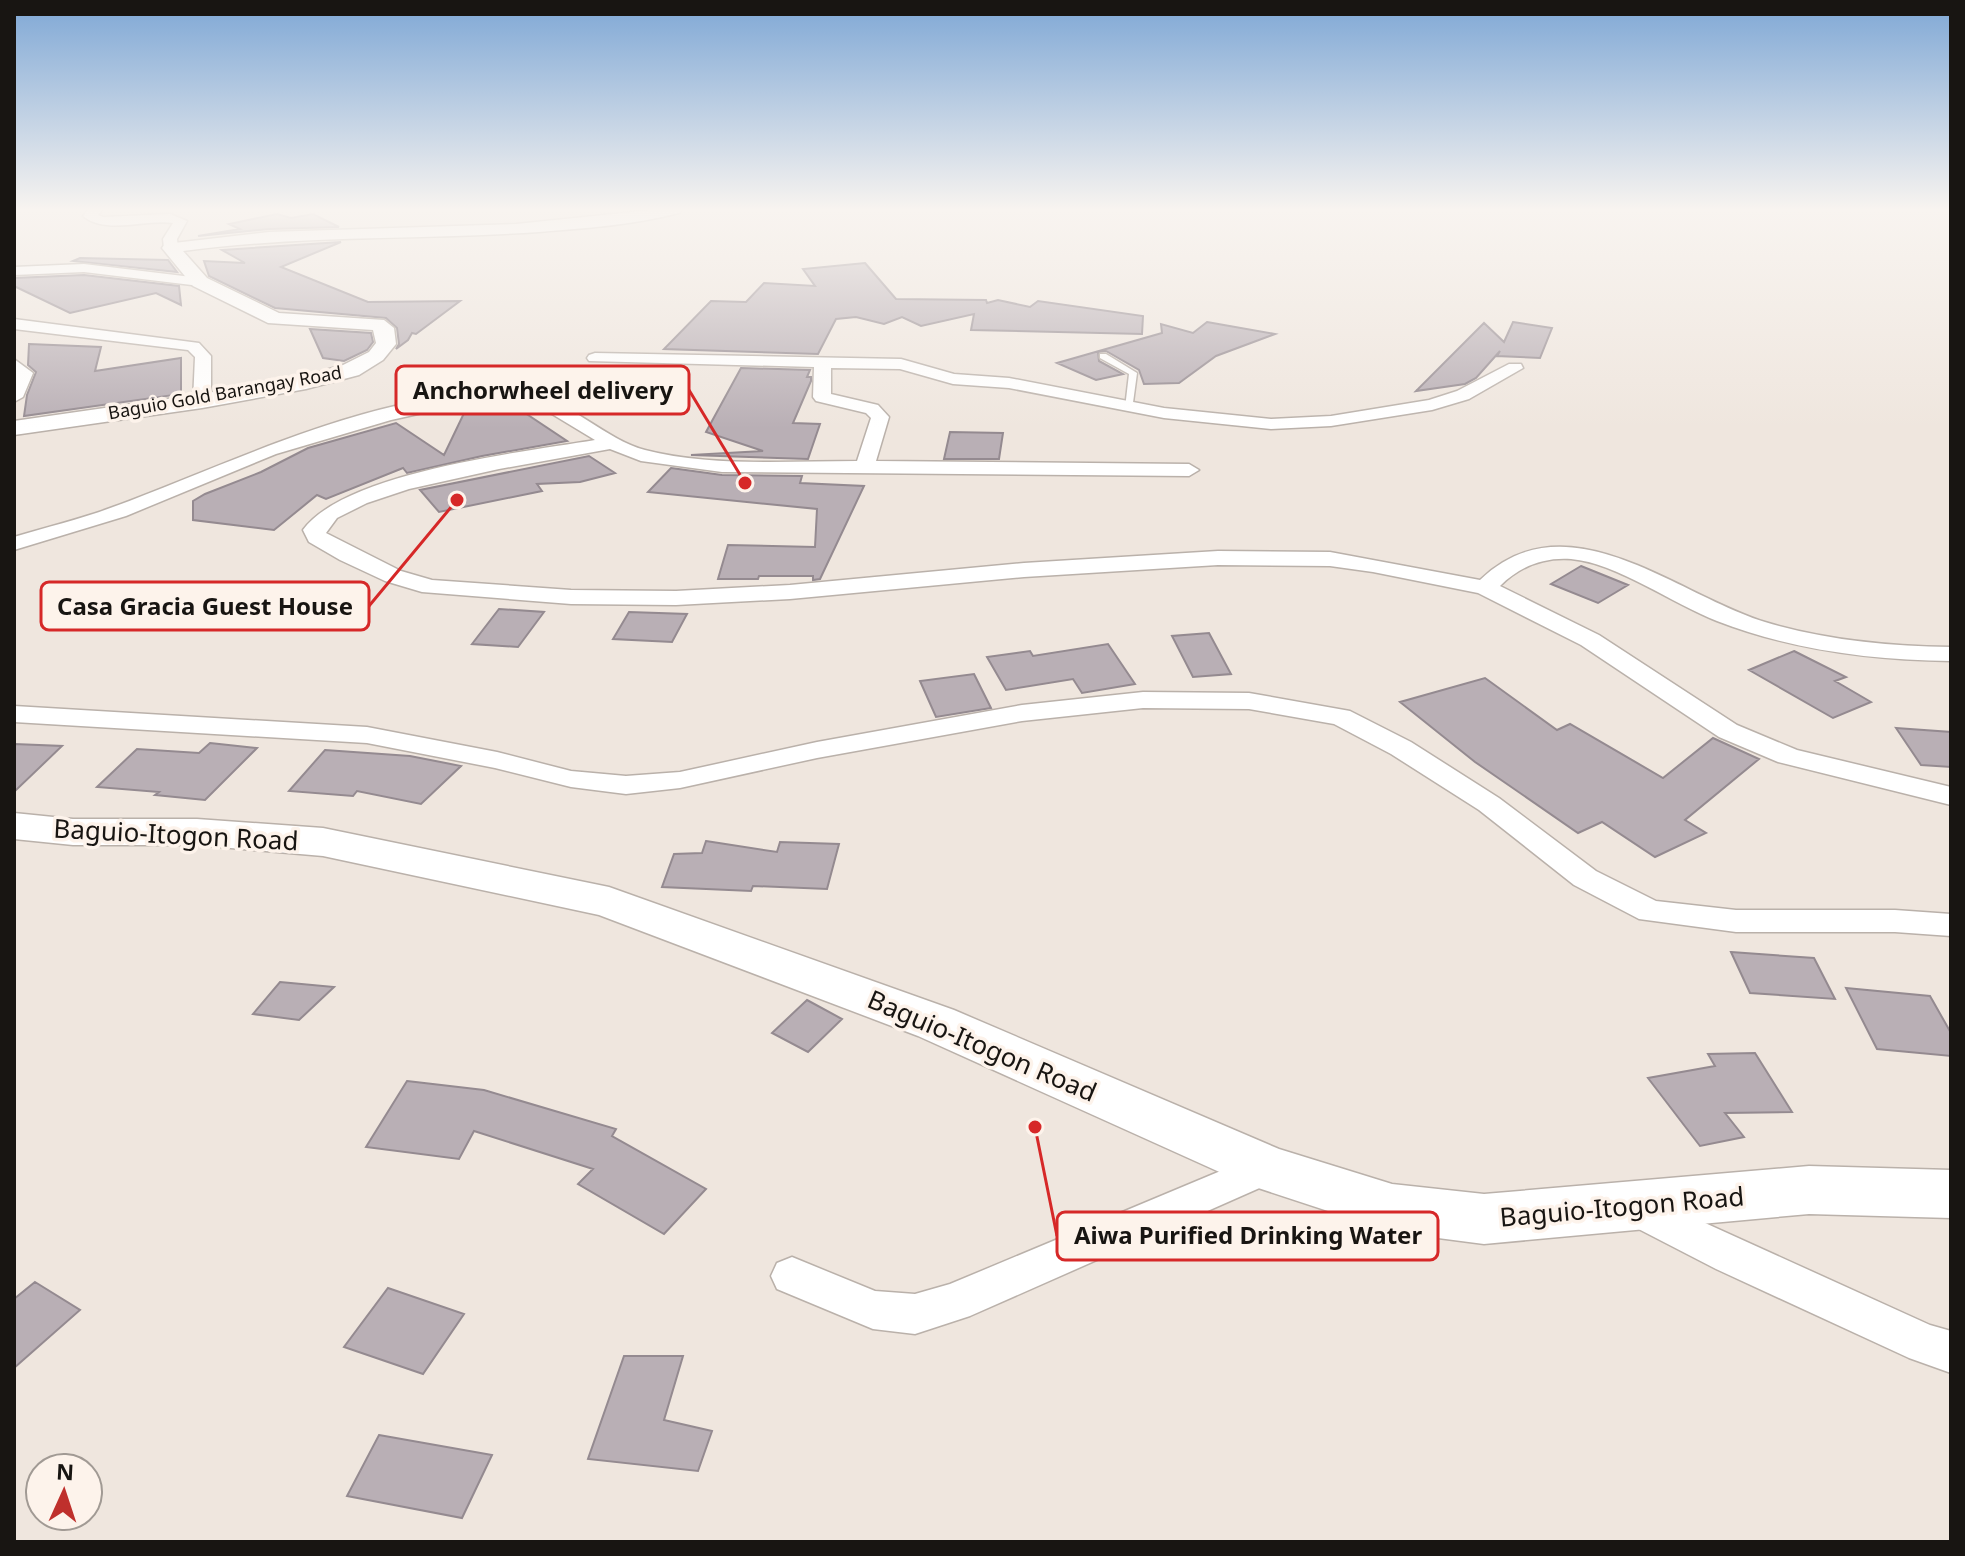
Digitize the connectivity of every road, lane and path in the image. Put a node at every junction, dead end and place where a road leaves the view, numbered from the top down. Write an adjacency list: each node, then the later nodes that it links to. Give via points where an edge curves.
1 (201, 283): 9 (street, Baguio Gold Barangay Road, via 275,319 377,324 384,328 386,344 351,370)
2 (14, 324): 9 (street, via 193,346 203,356)
3 (1103, 356): 10 (lane, via 1133,373)
4 (595, 358): 5 (street)
5 (823, 363): 10 (street, via 909,365 937,376 1032,386); 13 (street, via 822,397 872,409 880,417)
6 (14, 364): 8 (street, via 25,373)
7 (1515, 368): 10 (street, via 1432,405 1331,421 1246,423)
8 (14, 397)
9 (202, 401): 11 (street, Baguio Gold Barangay Road)
10 (1129, 408)
11 (14, 428)
12 (612, 443): 13 (street, via 641,455 722,466); 15 (street, via 558,410 530,401 436,403 269,450 119,512); 16 (street, via 381,490 344,503 318,520 314,530 317,537 393,576 430,587 541,596 776,593 1218,558 1330,559)
13 (864, 468): 14 (street)
14 (1189, 470)
15 (14, 544)
16 (1485, 588): 17 (street, via 1502,570 1527,557 1586,554 1724,616 1806,642 1887,653); 19 (street, via 1590,640 1728,731 1788,756)
17 (1951, 654)
18 (14, 714): 21 (street, via 367,735 571,779 626,785 680,780 1022,713 1143,700 1249,701 1341,717 1401,748 1489,804 1585,878 1650,911 1736,921)
19 (1951, 796)
20 (14, 826): 22 (main road, Baguio-Itogon Road, via 323,842 609,902 936,1023)
21 (1951, 925)
22 (1266, 1168): 24 (main road, Baguio-Itogon Road, via 1392,1208 1484,1219); 25 (street, via 955,1302 915,1314 873,1310)
23 (1951, 1194): 24 (main road, Baguio-Itogon Road, via 1809,1190)
24 (1633, 1207): 26 (street)
25 (792, 1276)
26 (1951, 1352)

